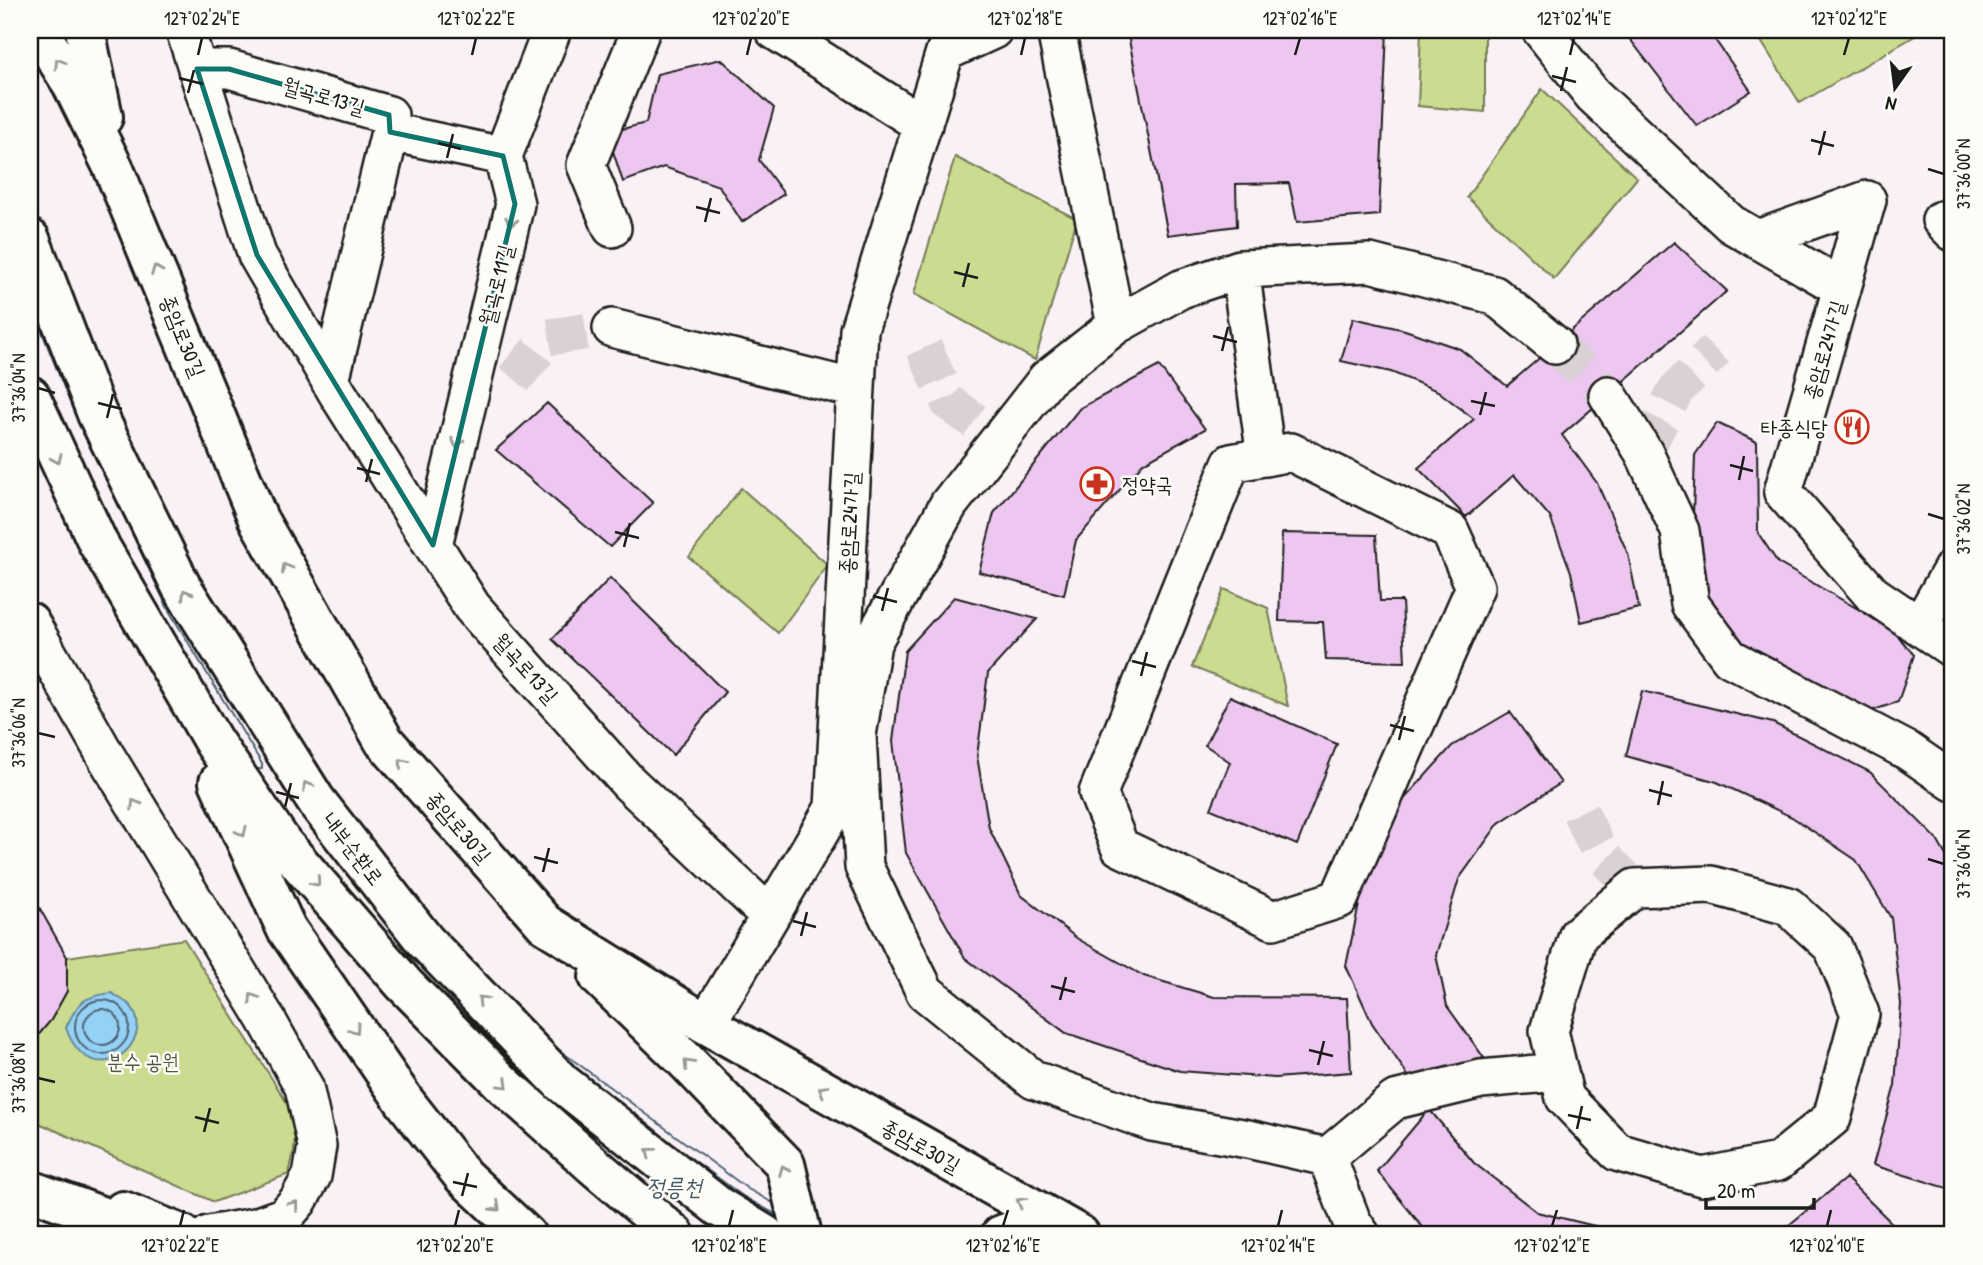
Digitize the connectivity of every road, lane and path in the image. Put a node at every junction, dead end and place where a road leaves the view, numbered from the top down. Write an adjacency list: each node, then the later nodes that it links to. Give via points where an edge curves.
1 (30, 30): 14 (main road, 종암로30길, one-way to 1, via 72,84 44,39)
2 (85, 30): 14 (main road, 종암로30길)
3 (185, 30): 10 (street, 월곡로13길)
4 (552, 30): 13 (street)
5 (640, 30): 15 (street, via 586,165)
6 (774, 30): 11 (street)
7 (993, 30): 11 (street, 종암로24가길, via 945,52)
8 (1056, 30): 20 (street)
9 (1541, 30): 17 (street, 종암로24가길, via 1593,95 1731,224)
10 (197, 69): 12 (street, 월곡로13길, via 229,69 389,115); 23 (street, 월곡로13길, via 257,255)
11 (923, 125): 24 (street, 종암로24가길, via 859,330)
12 (390, 132): 13 (street); 23 (street, 월곡로13길)
13 (503, 156): 28 (street, 월곡로11길, one-way to 28, via 515,204)
14 (113, 167): 36 (main road, 종암로30길, one-way to 14, via 384,741 258,519)
15 (612, 228)
16 (30, 239): 49 (main road, 내부순환로, one-way to 16, via 719,1207 562,1083 425,941 316,801 181,586 97,414)
17 (1758, 239): 19 (street, 종암로24가길); 19 (street, via 1867,200)
18 (1240, 269): 20 (street, via 1181,289); 22 (street, via 1370,263 1494,295); 27 (street)
19 (1842, 288): 31 (street, 종암로24가길, via 1783,492 1872,594)
20 (1116, 325): 39 (street, via 1047,379 949,504 872,643 857,735 864,867 925,992 1034,1080 1152,1122)
21 (612, 328): 24 (street)
22 (1555, 345)
23 (330, 381): 28 (street, 월곡로13길)
24 (856, 389): 35 (street, 종암로24가길, via 834,808)
25 (1608, 395): 34 (street, via 1644,453 1680,531 1690,604 1731,658 1908,751)
26 (30, 396): 33 (main road, one-way to 33, via 98,543)
27 (1266, 457): 27 (street, via 1291,452 1450,531 1475,587 1339,900 1273,920 1120,847 1098,793 1231,463)
28 (433, 545): 35 (street, 월곡로13길, via 472,607 628,782)
29 (1953, 568): 31 (street)
30 (30, 622): 46 (street, one-way to 30, via 285,1216 298,1201 312,1176 317,1146 304,1087)
31 (1920, 626): 32 (street, 종암로24가길)
32 (1953, 649)
33 (164, 659): 47 (main road, one-way to 47, via 286,928 405,1102 463,1176); 48 (main road, one-way to 48, via 282,843 404,984 505,1086)
34 (1953, 782)
35 (770, 916): 37 (street, 종암로24가길)
36 (545, 924): 37 (main road, 종암로30길); 50 (main road, one-way to 36, via 785,1164)
37 (706, 1024): 53 (main road, 종암로30길, one-way to 37)
38 (1559, 1072): 38 (street, via 1549,1031 1578,935 1635,888 1712,885 1788,906 1833,947 1860,1014 1832,1118 1778,1162 1702,1177 1617,1152 1565,1098); 39 (street, via 1481,1079 1395,1100)
39 (1327, 1157): 54 (street)
40 (30, 1173): 45 (main road)
41 (30, 1190): 44 (main road)
42 (30, 1207): 43 (main road)
43 (113, 1235)
44 (152, 1235)
45 (183, 1235)
46 (209, 1235)
47 (526, 1235)
48 (675, 1235)
49 (765, 1235)
50 (802, 1235)
51 (1001, 1235): 52 (main road, via 1013,1231)
52 (1030, 1235)
53 (1080, 1235)
54 (1361, 1235)

